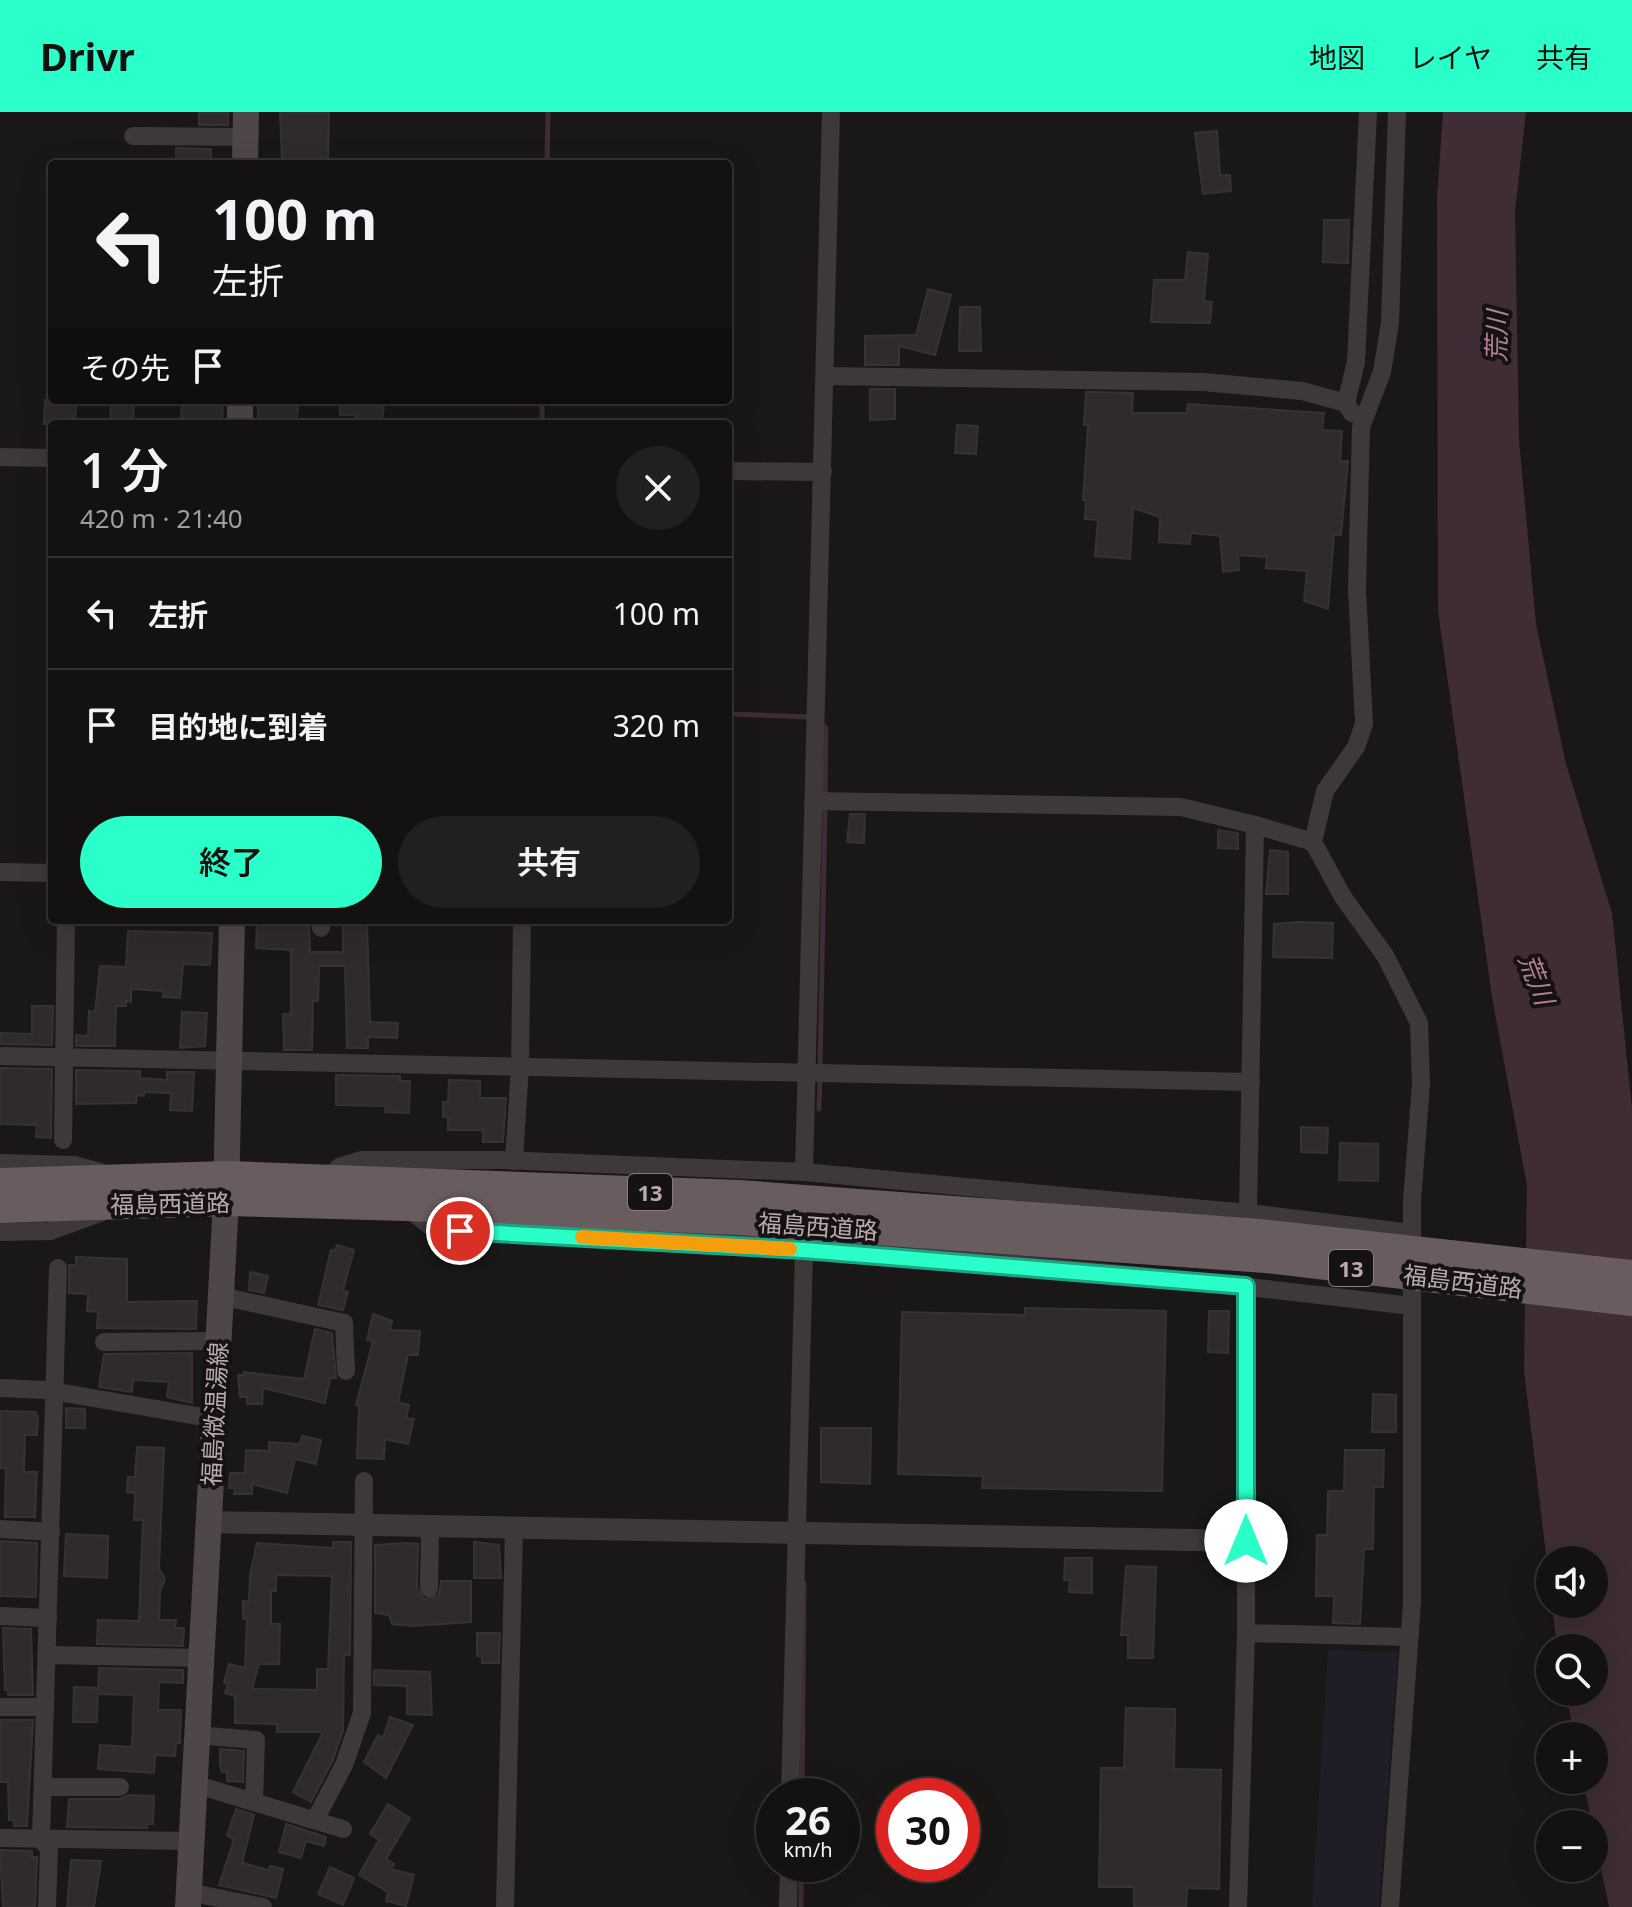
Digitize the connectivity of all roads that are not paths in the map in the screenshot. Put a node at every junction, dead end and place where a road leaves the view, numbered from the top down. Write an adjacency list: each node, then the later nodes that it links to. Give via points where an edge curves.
1 (831, 112): 7 (street)
2 (1368, 112): 8 (street, via 1356,362)
3 (1397, 112): 9 (street, via 1390,323 1382,372)
4 (246, 125): 5 (street); 6 (main road)
5 (133, 136)
6 (245, 160)
7 (825, 376): 8 (street, via 1203,382 1302,391); 13 (street)
8 (1346, 403): 9 (street)
9 (1361, 427): 16 (street, via 1357,589 1364,724 1356,747 1325,791)
10 (0, 457): 11 (street)
11 (48, 458)
12 (732, 471): 13 (street)
13 (823, 472): 14 (street)
14 (813, 801): 15 (street, via 1181,807); 26 (street)
15 (1255, 825): 16 (street); 27 (street)
16 (1313, 842): 41 (street, via 1343,897 1386,957 1419,1023 1421,1084)
17 (0, 872): 18 (street)
18 (48, 873)
19 (66, 924): 23 (street)
20 (232, 924): 24 (main road, 福島微温湯線)
21 (522, 924): 25 (street)
22 (0, 1056): 23 (street)
23 (63, 1057): 24 (street); 28 (street)
24 (229, 1060): 25 (street); 34 (main road, 福島微温湯線)
25 (520, 1066): 26 (street); 29 (street)
26 (806, 1072): 27 (street); 31 (street)
27 (1251, 1082): 38 (street)
28 (63, 1140)
29 (514, 1161): 31 (street); 32 (street, via 361,1160 339,1167)
30 (0, 1163): 35 (street, via 74,1165)
31 (804, 1172): 38 (street)
32 (325, 1180): 34 (highway, 福島西道路 / 13); 40 (highway, 福島西道路 / 13, via 739,1195)
33 (0, 1183): 35 (highway, 福島西道路 / 13)
34 (226, 1189): 35 (highway, 福島西道路 / 13); 36 (highway, 福島西道路 / 13); 46 (main road, 福島微温湯線)
35 (125, 1192): 37 (highway, 福島西道路 / 13); 39 (street, via 50,1231)
36 (405, 1206): 40 (highway, 福島西道路 / 13); 42 (street, via 435,1230)
37 (0, 1208)
38 (1248, 1213): 41 (street)
39 (0, 1232)
40 (1071, 1232): 44 (highway, 福島西道路 / 13, bridge, via 1260,1234); 47 (highway, 福島西道路 / 13, bridge)
41 (1412, 1233): 48 (street)
42 (804, 1250): 45 (street); 61 (street)
43 (58, 1268): 53 (street)
44 (1632, 1275)
45 (1246, 1286): 48 (street); 63 (street)
46 (221, 1296): 49 (main road, 福島微温湯線); 51 (street, via 344,1323)
47 (1632, 1301)
48 (1411, 1306): 68 (street, via 1414,1439)
49 (218, 1341): 50 (street); 54 (main road, 福島微温湯線)
50 (104, 1342)
51 (346, 1371)
52 (0, 1388): 53 (street)
53 (56, 1392): 54 (street); 62 (street)
54 (215, 1419): 56 (main road, 福島微温湯線)
55 (364, 1481): 57 (street)
56 (208, 1522): 57 (street); 70 (main road, 福島微温湯線)
57 (363, 1526): 58 (street); 79 (street, via 362,1713 344,1765)
58 (430, 1527): 59 (street); 64 (street)
59 (514, 1528): 61 (street); 88 (street)
60 (0, 1529): 62 (street)
61 (796, 1530): 63 (street); 74 (street)
62 (51, 1532): 66 (street)
63 (1246, 1541): 67 (street)
64 (429, 1588)
65 (0, 1616): 66 (street)
66 (48, 1618): 69 (street)
67 (1246, 1633): 68 (street); 90 (street)
68 (1408, 1637): 91 (street)
69 (48, 1655): 70 (street); 72 (street)
70 (200, 1658): 73 (main road, 福島微温湯線)
71 (0, 1707): 72 (street)
72 (45, 1707): 76 (street)
73 (196, 1735): 75 (main road, 福島微温湯線); 78 (street, via 256,1740)
74 (790, 1778)
75 (194, 1784): 78 (street); 83 (main road, 福島微温湯線)
76 (43, 1787): 77 (street); 82 (street)
77 (120, 1787)
78 (254, 1801): 79 (street)
79 (315, 1820): 80 (street)
80 (343, 1829)
81 (0, 1838): 82 (street)
82 (41, 1839): 83 (street); 86 (street, via 49,1849)
83 (190, 1841): 85 (main road, 福島微温湯線)
84 (789, 1882): 89 (street)
85 (188, 1899): 87 (street)
86 (47, 1907)
87 (263, 1907)
88 (505, 1907)
89 (788, 1907)
90 (1238, 1907)
91 (1390, 1907)

